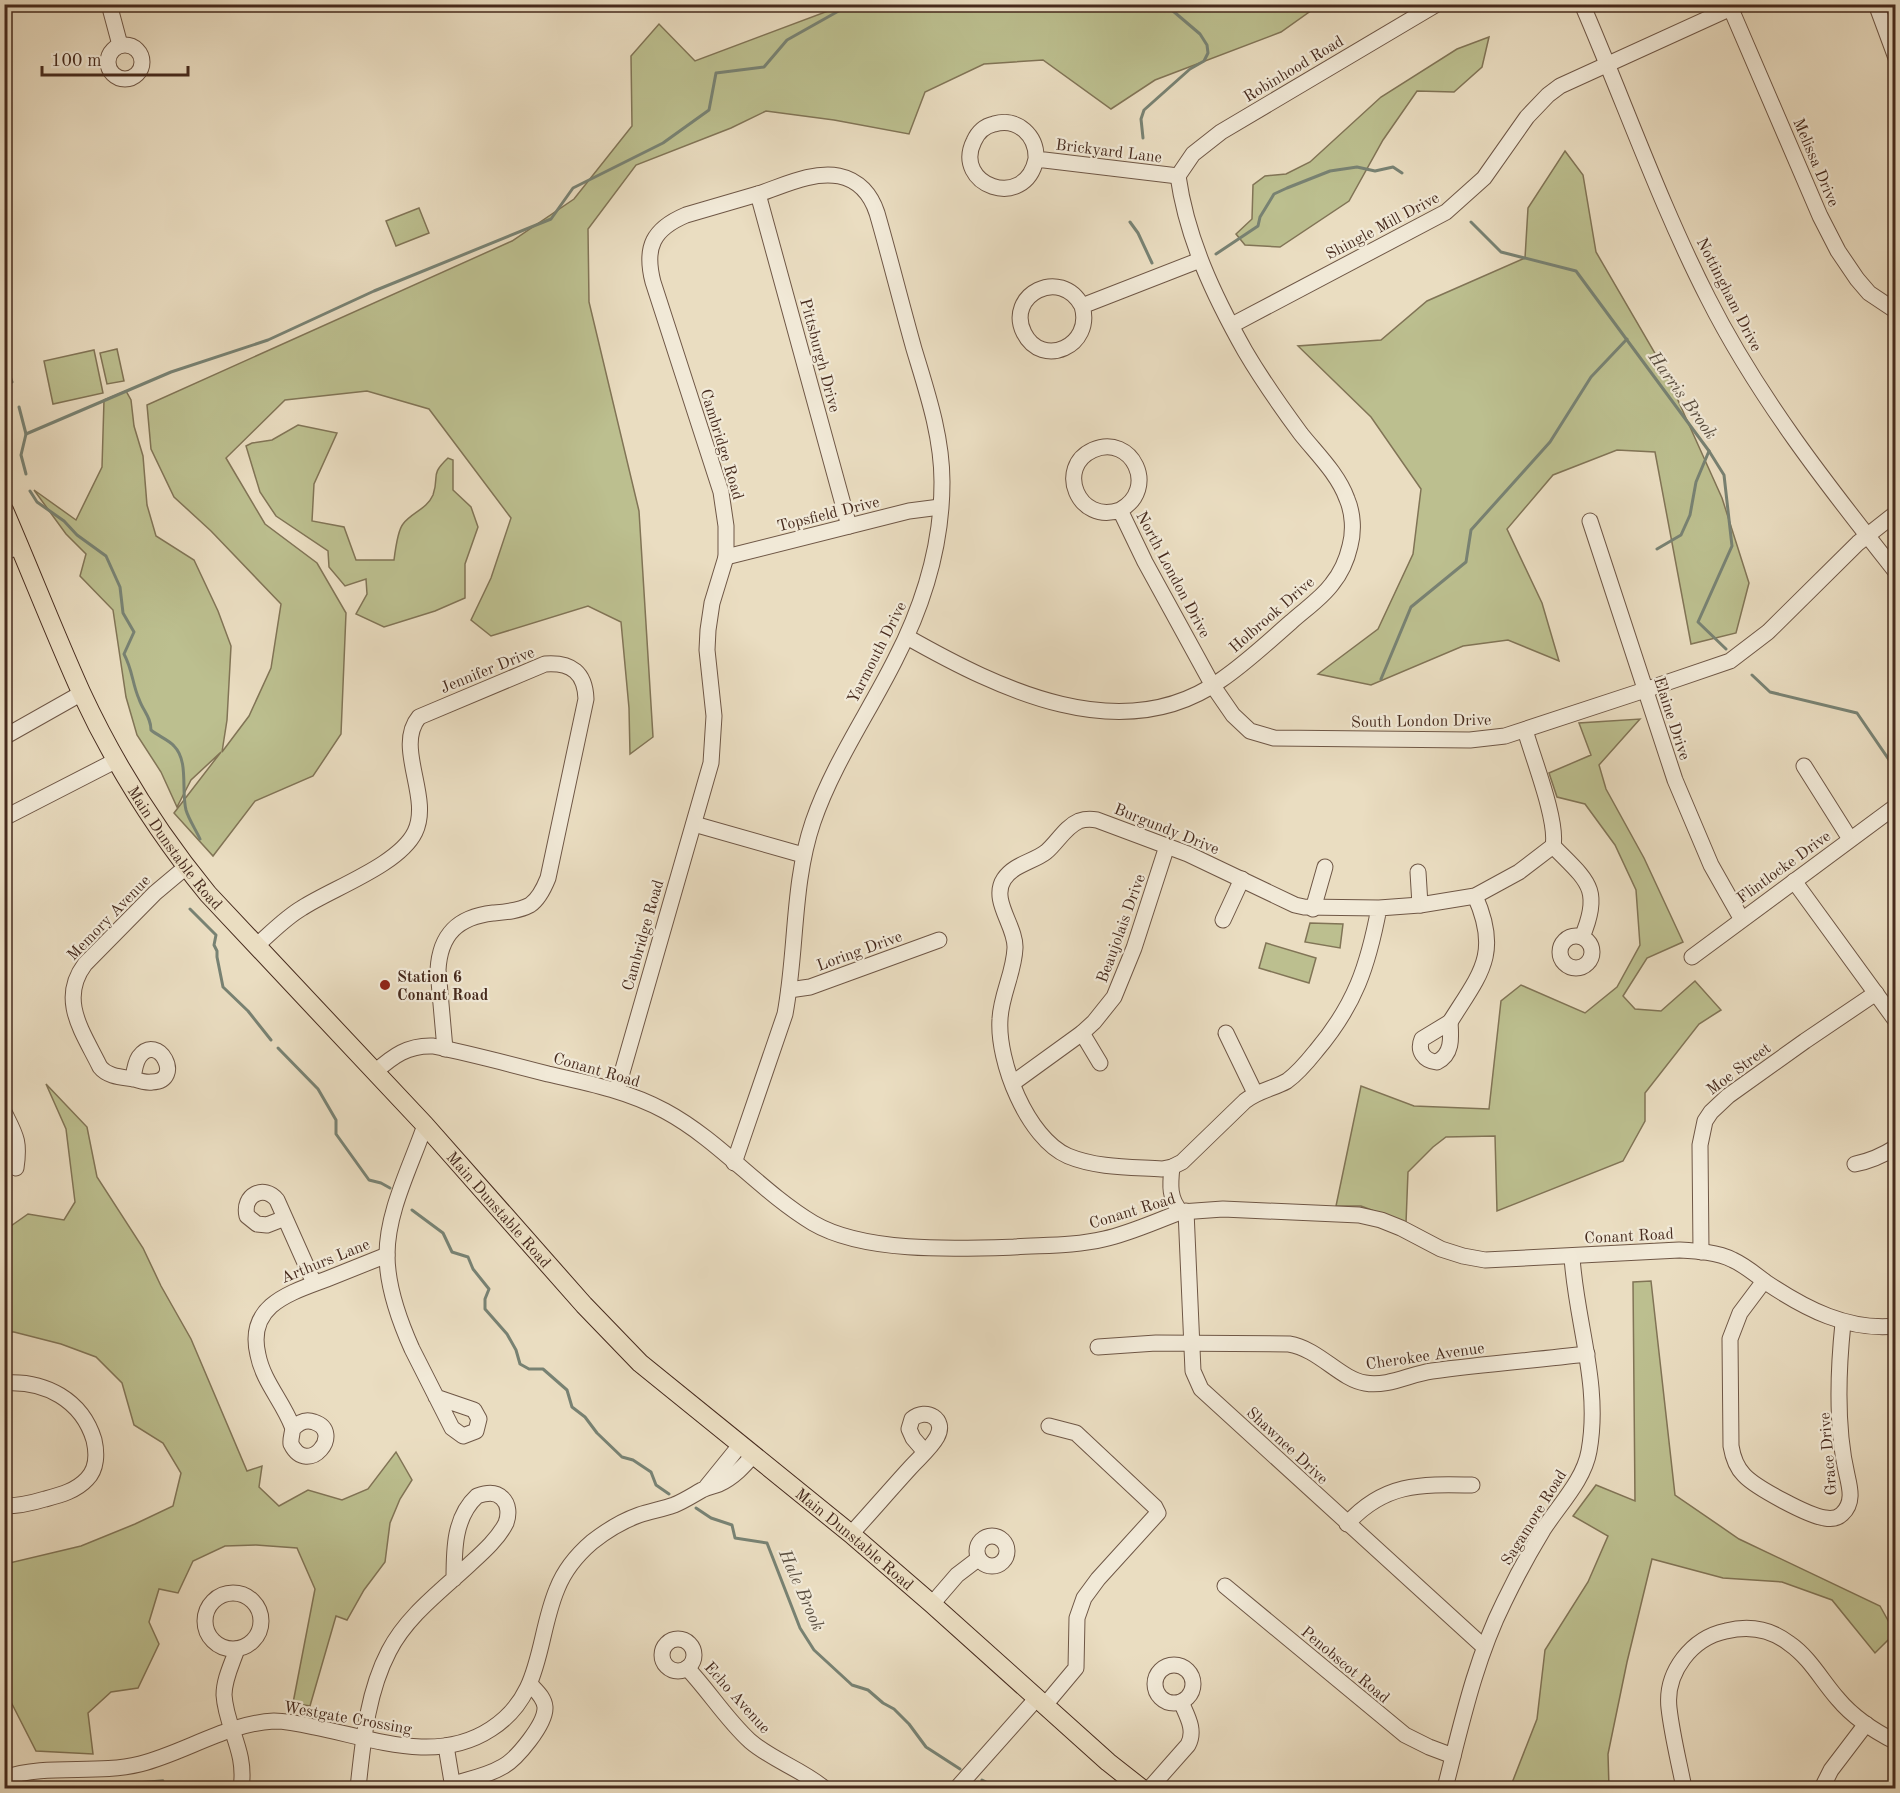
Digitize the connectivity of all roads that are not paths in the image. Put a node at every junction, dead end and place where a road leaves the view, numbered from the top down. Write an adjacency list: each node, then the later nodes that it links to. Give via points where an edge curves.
1 (109, 4): 7 (street)
2 (1437, 4): 6 (street, Robinhood Road)
3 (1582, 4): 9 (street, Nottingham Drive)
4 (1876, 4): 8 (street)
5 (1736, 7): 9 (street, Shingle Mill Drive); 15 (street, Melissa Drive, via 1820,216 1838,251 1869,293)
6 (1419, 9): 11 (street, Robinhood Road, via 1221,132 1193,154)
7 (120, 45)
8 (1896, 58)
9 (1607, 63): 16 (street, Shingle Mill Drive, via 1548,95 1527,117 1484,178 1446,212); 23 (street, Nottingham Drive, via 1692,264 1726,331 1781,420)
10 (1036, 159): 10 (street, Brickyard Lane, via 1029,135 1021,127 1006,122 981,130 970,154 980,180 1001,189 1012,188 1027,179); 11 (street, Brickyard Lane)
11 (1178, 176): 13 (street, Holbrook Drive)
12 (758, 194): 17 (street, Yarmouth Drive, via 814,177 838,176 858,184 873,200 935,425 941,463); 22 (street, Pittsburgh Drive); 25 (street, Cambridge Road, via 672,221 655,236 649,258 656,293 721,492)
13 (1200, 260): 14 (street); 16 (street, Holbrook Drive)
14 (1082, 306): 14 (street, via 1082,332 1067,347 1051,351 1041,348 1022,330 1023,304 1043,288 1069,290)
15 (1896, 311)
16 (1232, 325): 28 (street, Holbrook Drive, via 1268,388 1340,484 1348,500 1351,544 1332,585)
17 (940, 507): 22 (street, Topsfield Drive); 27 (street, Yarmouth Drive, via 928,582)
18 (4, 510): 24 (main road, Main Dunstable Road)
19 (1120, 510): 19 (street, North London Drive, via 1092,510 1077,494 1077,466 1093,451 1119,450 1137,467 1137,492); 28 (street, North London Drive)
20 (1896, 513): 23 (street)
21 (1590, 521): 29 (street, Elaine Drive)
22 (849, 526): 25 (street, Topsfield Drive)
23 (1867, 535): 26 (street, Nottingham Drive); 29 (street, via 1741,654)
24 (12, 549): 30 (main road, Main Dunstable Road)
25 (726, 557): 37 (street, Cambridge Road, via 708,630 713,748)
26 (1896, 572)
27 (907, 637): 28 (street, Holbrook Drive, via 981,675 1068,706 1114,711 1156,709); 41 (street, Yarmouth Drive, via 837,767 816,813)
28 (1213, 686): 31 (street, South London Drive, via 1243,726 1274,738 1470,740)
29 (1645, 690): 31 (street, South London Drive); 51 (street, Elaine Drive, via 1688,812 1711,865)
30 (81, 693): 32 (street); 33 (main road, Main Dunstable Road)
31 (1525, 730): 40 (street, via 1551,817)
32 (4, 736)
33 (117, 760): 36 (street); 42 (main road, Main Dunstable Road)
34 (1804, 766): 38 (street)
35 (1896, 806): 38 (street, Flintlocke Drive)
36 (4, 818)
37 (694, 824): 41 (street); 68 (street, Cambridge Road)
38 (1850, 839): 46 (street, Flintlocke Drive)
39 (1167, 846): 45 (street, Burgundy Drive); 61 (street, Beaujolais Drive, via 1120,985 1105,1010); 67 (street, Burgundy Drive, via 1087,819 1072,826 1044,853 1015,868 1004,879 1000,893 1015,947 1001,1001 1000,1032 1002,1053)
40 (1553, 846): 47 (street, Burgundy Drive, via 1519,872); 53 (street, via 1576,868 1591,893 1592,911)
41 (803, 855): 57 (street, Yarmouth Drive)
42 (186, 867): 55 (main road, Main Dunstable Road); 66 (street, Memory Avenue, via 86,964 72,990 77,1018 100,1067 107,1074)
43 (1325, 867): 50 (street)
44 (1418, 872): 48 (street)
45 (1242, 879): 50 (street, Burgundy Drive, via 1295,905); 52 (street)
46 (1794, 881): 51 (street, Flintlocke Drive); 58 (street)
47 (1475, 896): 48 (street, Burgundy Drive); 60 (street, via 1485,922 1487,956)
48 (1420, 904): 49 (street, Burgundy Drive)
49 (1379, 908): 50 (street, Burgundy Drive); 69 (street, via 1367,964 1346,1011 1296,1072 1281,1084)
50 (1313, 909)
51 (1742, 918): 56 (street, Flintlocke Drive)
52 (1224, 920)
53 (1582, 937)
54 (939, 940): 57 (street, Loring Drive, via 810,987)
55 (256, 946): 63 (street, Jennifer Drive, via 298,910 394,856 411,839 420,810 410,742 419,717 545,664 570,667 583,680 585,699 548,878 530,905 477,915 460,923 447,937 438,959); 65 (main road, Main Dunstable Road)
56 (1692, 957)
57 (789, 990): 73 (street, Yarmouth Drive, via 779,1035)
58 (1876, 993): 59 (street); 79 (street, Moe Street, via 1728,1096 1711,1112 1700,1145)
59 (1896, 1021)
60 (1450, 1022)
61 (1082, 1033): 64 (street); 67 (street, Beaujolais Drive)
62 (1226, 1033): 69 (street)
63 (446, 1049): 65 (street, Conant Road, via 411,1048); 68 (street, Conant Road)
64 (1100, 1063)
65 (375, 1072): 71 (main road, Main Dunstable Road)
66 (133, 1079)
67 (1013, 1083): 75 (street, Burgundy Drive, via 1040,1133 1067,1155 1108,1165)
68 (617, 1090): 73 (street, Conant Road, via 694,1129)
69 (1255, 1093): 75 (street, via 1188,1157)
70 (4, 1112): 76 (street, via 19,1146)
71 (425, 1125): 80 (street, via 393,1217); 93 (main road, Main Dunstable Road, via 614,1338 666,1385)
72 (1896, 1147): 74 (street, via 1869,1162)
73 (734, 1163): 77 (street, Conant Road, via 821,1227 866,1241 901,1246 1071,1246 1105,1239)
74 (1855, 1164)
75 (1172, 1167): 77 (street, via 1180,1179)
76 (16, 1168)
77 (1184, 1212): 81 (street, Conant Road, via 1223,1209 1359,1215 1381,1220 1463,1256 1485,1260); 86 (street, Shawnee Drive)
78 (285, 1218): 83 (street)
79 (1701, 1252): 81 (street, Conant Road, via 1641,1251); 82 (street, Conant Road, via 1733,1259)
80 (387, 1255): 83 (street, Arthurs Lane); 90 (street, via 403,1328)
81 (1572, 1257): 88 (street, Sagamore Road)
82 (1764, 1281): 84 (street, Conant Road); 84 (street, Grace Drive, via 1740,1312 1730,1339 1734,1458 1739,1469 1755,1484 1828,1519 1843,1513 1851,1498 1841,1428)
83 (314, 1283): 92 (street, Arthurs Lane, via 271,1305 258,1328 257,1354)
84 (1843, 1323): 85 (street, Conant Road)
85 (1896, 1326)
86 (1191, 1343): 87 (street, Cherokee Avenue); 88 (street, Cherokee Avenue, via 1298,1346 1368,1384 1431,1371); 97 (street, Shawnee Drive, via 1195,1378 1205,1394)
87 (1098, 1347)
88 (1587, 1354): 103 (street, Sagamore Road, via 1593,1419 1587,1462 1528,1555)
89 (4, 1383): 96 (street, via 38,1385 68,1401 85,1418 96,1449 93,1470 79,1485 58,1496)
90 (436, 1397)
91 (1049, 1426): 107 (street, via 1076,1433 1158,1513 1084,1598 1077,1618 1076,1668)
92 (293, 1429)
93 (748, 1449): 98 (main road, Main Dunstable Road); 106 (street, Westgate Crossing, via 705,1488 673,1505 623,1521 581,1553 558,1587)
94 (925, 1452): 98 (street)
95 (1472, 1485): 97 (street, via 1427,1484 1394,1491 1365,1506)
96 (4, 1506)
97 (1347, 1524): 103 (street, Shawnee Drive)
98 (851, 1534): 102 (main road, Main Dunstable Road)
99 (978, 1559): 102 (street, via 957,1575)
100 (454, 1579): 100 (street, via 454,1542 465,1511 477,1496 499,1495 507,1506 506,1522); 111 (street, via 414,1617 389,1651 370,1701)
101 (1225, 1586): 114 (street, Penobscot Road, via 1396,1728 1416,1742)
102 (932, 1604): 107 (main road, Main Dunstable Road)
103 (1484, 1647): 114 (street, Sagamore Road)
104 (237, 1649): 110 (street, via 224,1697)
105 (687, 1668): 119 (street, Echo Avenue, via 749,1739)
106 (530, 1684): 113 (street, Westgate Crossing, via 492,1729); 116 (street, via 540,1695 545,1714 523,1749 501,1768)
107 (1041, 1702): 120 (street); 121 (main road, Main Dunstable Road)
108 (1181, 1702): 122 (street, via 1192,1738)
109 (1866, 1724): 112 (street); 124 (street, via 1838,1700 1788,1642 1757,1629 1723,1631 1692,1648 1678,1666 1670,1688 1668,1706); 125 (street)
110 (233, 1730): 111 (street, Westgate Crossing, via 276,1721); 115 (street, Westgate Crossing, via 138,1764 39,1771); 117 (street, via 242,1760)
111 (364, 1738): 113 (street, Westgate Crossing, via 411,1747); 118 (street)
112 (1896, 1742)
113 (446, 1746): 116 (street)
114 (1453, 1756): 123 (street, Sagamore Road)
115 (4, 1779)
116 (453, 1786)
117 (241, 1788)
118 (358, 1788)
119 (824, 1788)
120 (957, 1788)
121 (1141, 1788)
122 (1150, 1788)
123 (1445, 1788)
124 (1684, 1788)
125 (1822, 1788)

